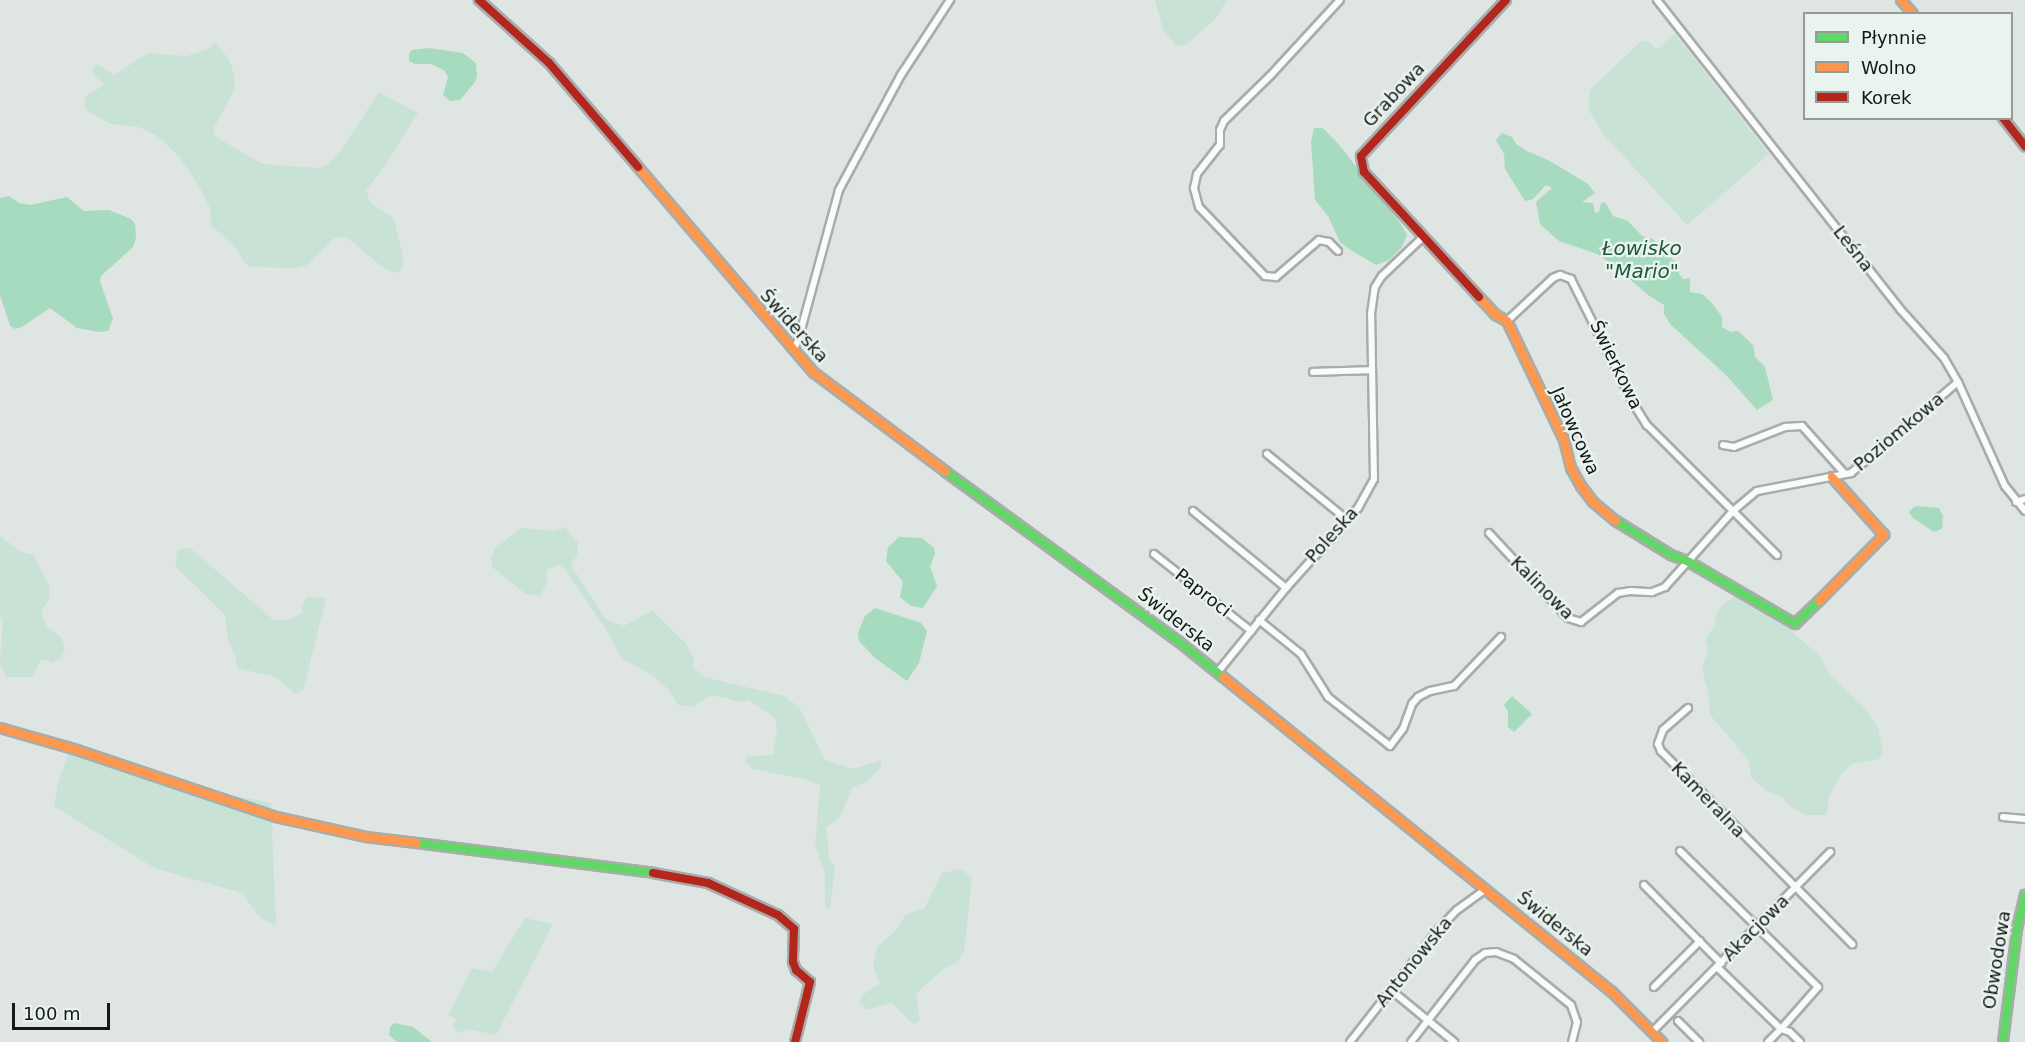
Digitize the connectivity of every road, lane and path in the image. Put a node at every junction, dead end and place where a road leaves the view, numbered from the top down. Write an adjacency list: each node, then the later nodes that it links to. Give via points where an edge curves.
1 (479, 0): 14 (street, Świderska, via 549,63)
2 (950, 0): 14 (street, via 907,66 839,190)
3 (1340, 0): 12 (street, via 1224,121 1216,152 1194,180 1199,207 1265,276 1276,276 1319,240 1329,242)
4 (1506, 0): 10 (street, Grabowa, via 1361,156 1364,172)
5 (1657, 0): 17 (street, Leśna, via 1900,309 1933,343)
6 (1901, 0): 7 (street)
7 (1911, 12)
8 (2005, 120): 9 (street)
9 (2025, 146)
10 (1406, 217): 11 (street, Jałowcowa)
11 (1422, 238): 13 (street, Jałowcowa, via 1496,315); 15 (street, Poleska, via 1375,287 1371,314)
12 (1338, 251)
13 (1508, 321): 25 (street, Świerkowa, via 1553,278 1560,275 1571,279 1641,416); 31 (street, Jałowcowa, via 1564,440 1571,468 1593,502 1613,519)
14 (793, 350): 36 (street, Świderska, via 843,397 1129,604)
15 (1372, 370): 16 (street); 27 (street, Poleska, via 1374,479 1362,502)
16 (1313, 372)
17 (1958, 382): 20 (street, Poziomkowa, via 1858,468); 23 (street, Leśna)
18 (1724, 445): 20 (street, via 1734,447 1785,427 1802,426)
19 (1267, 454): 27 (street)
20 (1845, 474): 21 (street, Poziomkowa)
21 (1832, 477): 25 (street, Poziomkowa, via 1762,489); 31 (street, Jałowcowa, via 1884,535 1795,624)
22 (2025, 499): 23 (street)
23 (2016, 502): 26 (street, Leśna)
24 (1193, 511): 32 (street)
25 (1733, 511): 30 (street, Świerkowa); 31 (street, Poziomkowa)
26 (2025, 511)
27 (1346, 519): 32 (street, Poleska)
28 (1489, 533): 31 (street, Kalinowa, via 1574,622 1587,619 1618,593 1652,592 1665,587)
29 (1154, 554): 34 (street, Paproci)
30 (1777, 555)
31 (1689, 562)
32 (1286, 588): 33 (street, Poleska)
33 (1259, 620): 34 (street, Poleska); 35 (street, via 1301,654 1328,697 1390,746 1418,697 1454,686)
34 (1251, 631): 36 (street, Poleska)
35 (1501, 637)
36 (1217, 673): 44 (street, Świderska)
37 (1688, 708): 45 (street, Kameralna, via 1663,730 1658,744 1661,751)
38 (0, 728): 58 (street, via 276,817 366,837 708,883 790,923 793,962 810,982)
39 (2003, 817): 40 (street)
40 (2025, 819)
41 (1680, 851): 48 (street)
42 (1830, 852): 45 (street, Akacjowa)
43 (1644, 885): 49 (street)
44 (1486, 889): 53 (street, Antonowska, via 1448,919); 57 (street, Świderska, via 1612,992)
45 (1794, 889): 48 (street, Akacjowa); 50 (street, Akacjowa)
46 (2025, 895): 47 (street, Obwodowa)
47 (2022, 917): 67 (street, Obwodowa)
48 (1756, 928): 51 (street, Akacjowa); 56 (street, via 1818,987)
49 (1700, 941): 51 (street); 52 (street)
50 (1852, 944)
51 (1719, 965): 56 (street, Akacjowa); 57 (street, Akacjowa)
52 (1654, 987)
53 (1390, 990): 55 (street); 59 (street, Antonowska)
54 (1678, 1021): 64 (street)
55 (1427, 1022): 60 (street); 61 (street); 62 (street, via 1474,960 1485,953 1499,952 1514,959 1570,1005 1577,1022)
56 (1781, 1029): 65 (street); 66 (street, Akacjowa)
57 (1653, 1031): 63 (street, Świderska)
58 (795, 1042)
59 (1350, 1042)
60 (1411, 1042)
61 (1454, 1042)
62 (1572, 1042)
63 (1662, 1042)
64 (1699, 1042)
65 (1768, 1042)
66 (1800, 1042)
67 (2002, 1042)

